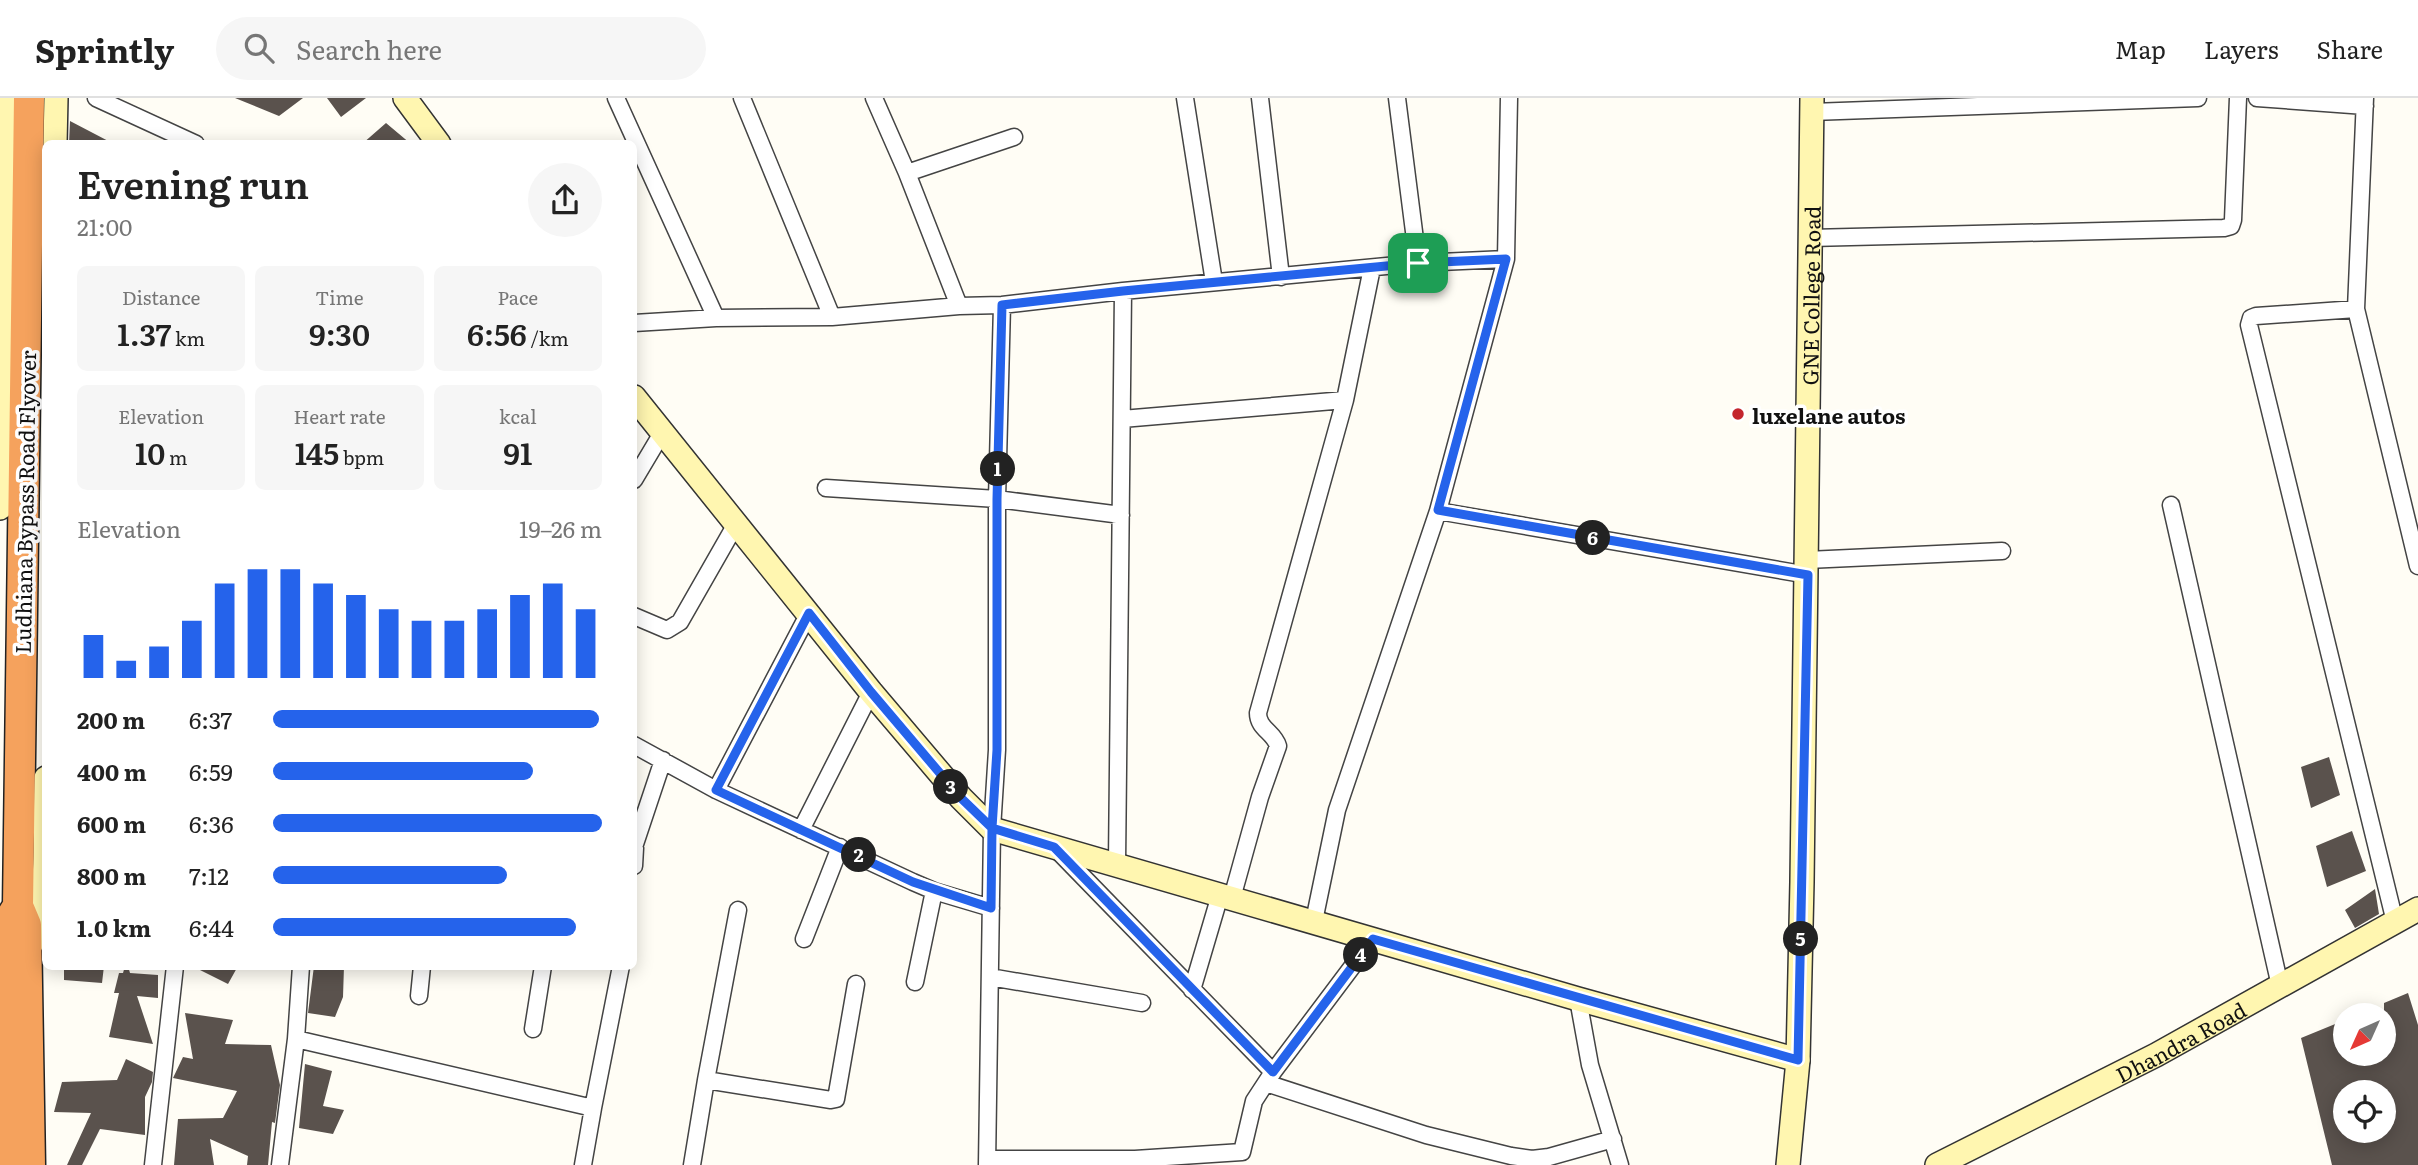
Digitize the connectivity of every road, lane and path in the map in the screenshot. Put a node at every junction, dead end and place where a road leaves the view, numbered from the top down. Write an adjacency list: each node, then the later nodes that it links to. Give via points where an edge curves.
1 (9, 98): 46 (street)
2 (29, 98): 75 (highway, Ludhiana Bypass Road Flyover, via 19,896 26,925)
3 (56, 98): 19 (street)
4 (96, 98): 20 (street)
5 (616, 98): 22 (street)
6 (742, 98): 35 (street)
7 (874, 98): 24 (street)
8 (1185, 98): 30 (street)
9 (1260, 98): 29 (street)
10 (1397, 98): 27 (street)
11 (1509, 98): 26 (street)
12 (2198, 98): 17 (street)
13 (2238, 98): 25 (street, via 2231,226)
14 (2257, 98): 16 (street)
15 (413, 100): 21 (street)
16 (2365, 102): 34 (street)
17 (1812, 105): 25 (street, GNE College Road)
18 (1014, 136): 24 (street)
19 (55, 140)
20 (187, 140)
21 (437, 140)
22 (635, 140)
23 (637, 144): 36 (street)
24 (907, 173): 33 (street)
25 (1810, 238): 52 (street, GNE College Road)
26 (1506, 259): 27 (street); 47 (street)
27 (1418, 263): 28 (street)
28 (1372, 268): 29 (street); 38 (street)
29 (1281, 278): 30 (street)
30 (1214, 282): 31 (street)
31 (1123, 291): 32 (street); 40 (street)
32 (1002, 305): 33 (street); 44 (street)
33 (959, 306): 35 (street)
34 (2356, 309): 51 (street); 72 (street, via 2256,316 2249,325)
35 (832, 317): 36 (street)
36 (716, 318): 37 (street)
37 (637, 323)
38 (1345, 400): 40 (street); 67 (street, via 1258,713 1260,724 1278,746)
39 (637, 401): 41 (street)
40 (1122, 419): 48 (street)
41 (662, 433): 42 (street); 49 (street)
42 (637, 475)
43 (826, 488): 44 (street)
44 (997, 499): 48 (street); 59 (street, via 997,750)
45 (2171, 505): 84 (street)
46 (0, 508)
47 (1438, 510): 52 (street); 71 (street, via 1337,810)
48 (1121, 516): 64 (street)
49 (736, 524): 53 (street); 54 (street, via 680,622 667,630)
50 (2002, 551): 52 (street)
51 (2418, 566)
52 (1807, 567): 91 (street, GNE College Road)
53 (809, 613): 55 (street); 58 (street)
54 (637, 617)
55 (871, 692): 59 (street); 60 (street)
56 (637, 747): 57 (street)
57 (663, 760): 58 (street); 61 (street)
58 (716, 790): 60 (street)
59 (992, 828): 63 (street); 68 (street)
60 (801, 830): 62 (street)
61 (637, 839)
62 (840, 846): 66 (street); 73 (street)
63 (1054, 847): 64 (street); 85 (street)
64 (1117, 864): 67 (street)
65 (42, 870): 75 (street, via 38,927)
66 (934, 891): 68 (street); 82 (street)
67 (1226, 897): 71 (street); 85 (street)
68 (991, 908): 81 (street)
69 (2418, 909): 72 (street, Dhandra Road)
70 (738, 911): 93 (street)
71 (1314, 921): 74 (street)
72 (2395, 922): 84 (street, Dhandra Road)
73 (804, 939)
74 (1373, 939): 87 (street); 92 (street)
75 (11, 950): 99 (highway); 100 (highway)
76 (175, 970): 101 (street)
77 (301, 970): 90 (street)
78 (422, 970): 86 (street)
79 (542, 970): 89 (street)
80 (620, 970): 94 (street)
81 (990, 978): 88 (street); 97 (street)
82 (915, 982)
83 (856, 984): 93 (street, via 836,1099)
84 (2280, 986): 107 (street, Dhandra Road, via 2156,1055)
85 (1192, 990): 92 (street)
86 (419, 996)
87 (1578, 999): 91 (street); 95 (street, via 1590,1065)
88 (1142, 1003)
89 (533, 1029)
90 (296, 1039): 94 (street); 102 (street)
91 (1798, 1060): 106 (street, GNE College Road)
92 (1270, 1077): 95 (street, via 1426,1135 1511,1156 1549,1157); 96 (street, via 1254,1101)
93 (706, 1080): 104 (street)
94 (593, 1108): 103 (street)
95 (1613, 1139): 105 (street)
96 (1242, 1159): 98 (street)
97 (987, 1162): 98 (street)
98 (1134, 1162)
99 (3, 1165)
100 (30, 1165)
101 (153, 1165)
102 (280, 1165)
103 (583, 1165)
104 (692, 1165)
105 (1620, 1165)
106 (1788, 1165)
107 (1937, 1165)

